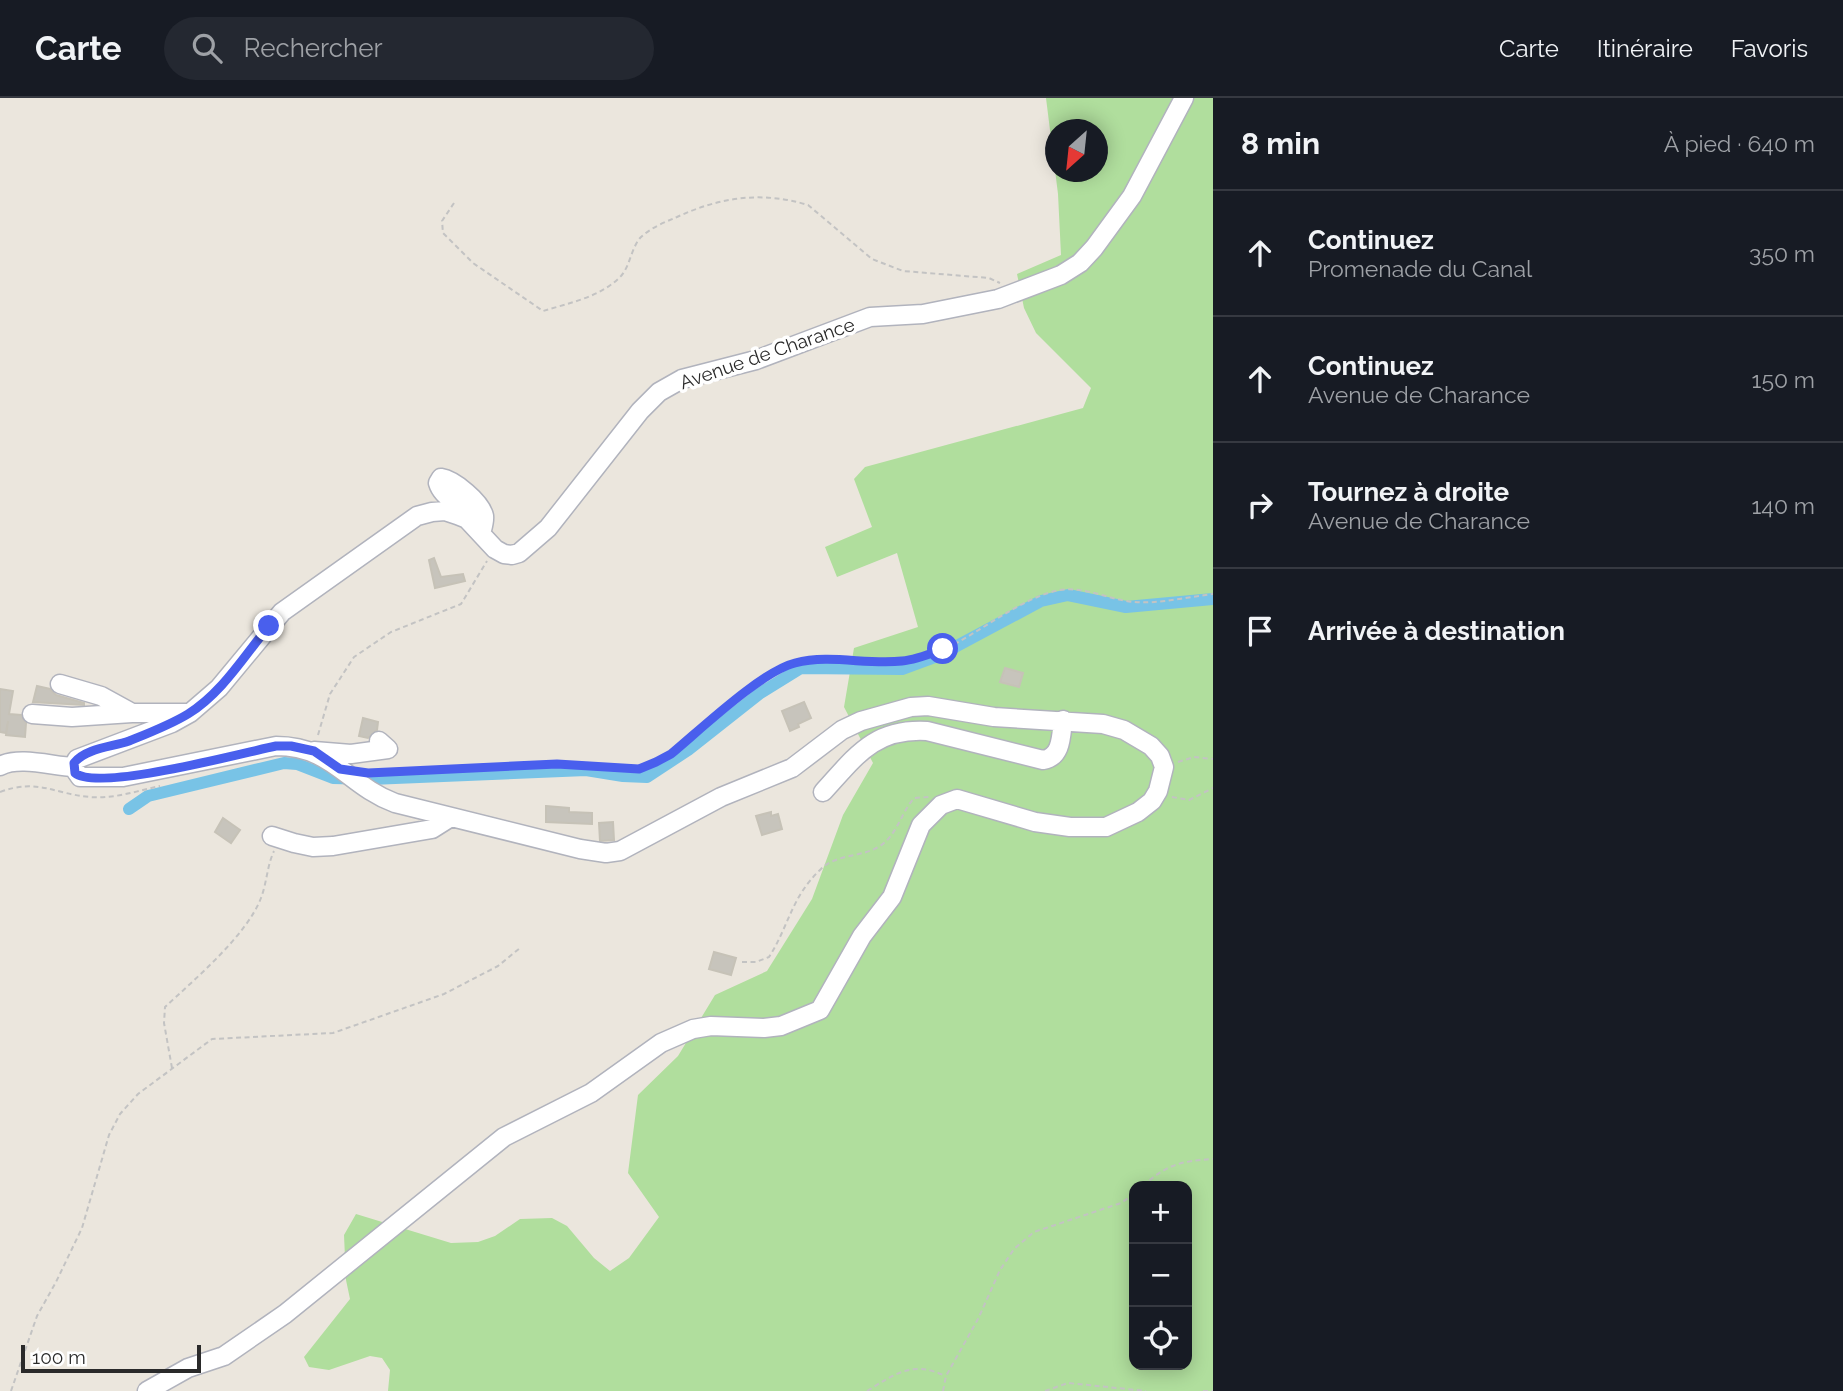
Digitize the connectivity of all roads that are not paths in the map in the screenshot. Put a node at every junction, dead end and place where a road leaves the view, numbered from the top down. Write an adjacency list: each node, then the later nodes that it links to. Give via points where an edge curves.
1 (1184, 98): 3 (street, Avenue de Charance, via 1132,196 1080,263 1061,275 1015,293 923,314 870,317 756,360 682,379 659,392 640,411 537,539 519,553 495,549)
2 (467, 519): 3 (street); 3 (street, via 461,505 440,489 441,478 450,480 480,509 485,518); 6 (street, via 432,512 417,516 387,537 282,612 219,688)
3 (481, 534)
4 (60, 684): 5 (street, via 101,695)
5 (132, 713): 6 (street); 7 (street)
6 (190, 713): 12 (street, via 81,755)
7 (32, 714)
8 (1063, 720): 13 (street, via 1059,749 1049,760 927,731 886,735 863,749); 14 (street, via 994,717 928,706 901,709 861,721 792,768 721,797 620,851 580,849); 16 (street, via 1124,730 1151,746 1164,767 1152,801 1106,827 1034,822 957,799 941,805 921,825 892,897 862,936 820,1010 781,1026 693,1029 661,1044 591,1093 504,1137 285,1314 224,1356 188,1368)
9 (379, 741): 10 (street, via 388,748 351,754)
10 (314, 751): 12 (street, via 276,746 123,778 80,777); 14 (street, via 360,778 380,797)
11 (0, 766): 12 (street, via 26,761)
12 (73, 767)
13 (823, 792)
14 (451, 817): 15 (street, via 432,829 333,846 313,847)
15 (276, 837)
16 (148, 1391)

